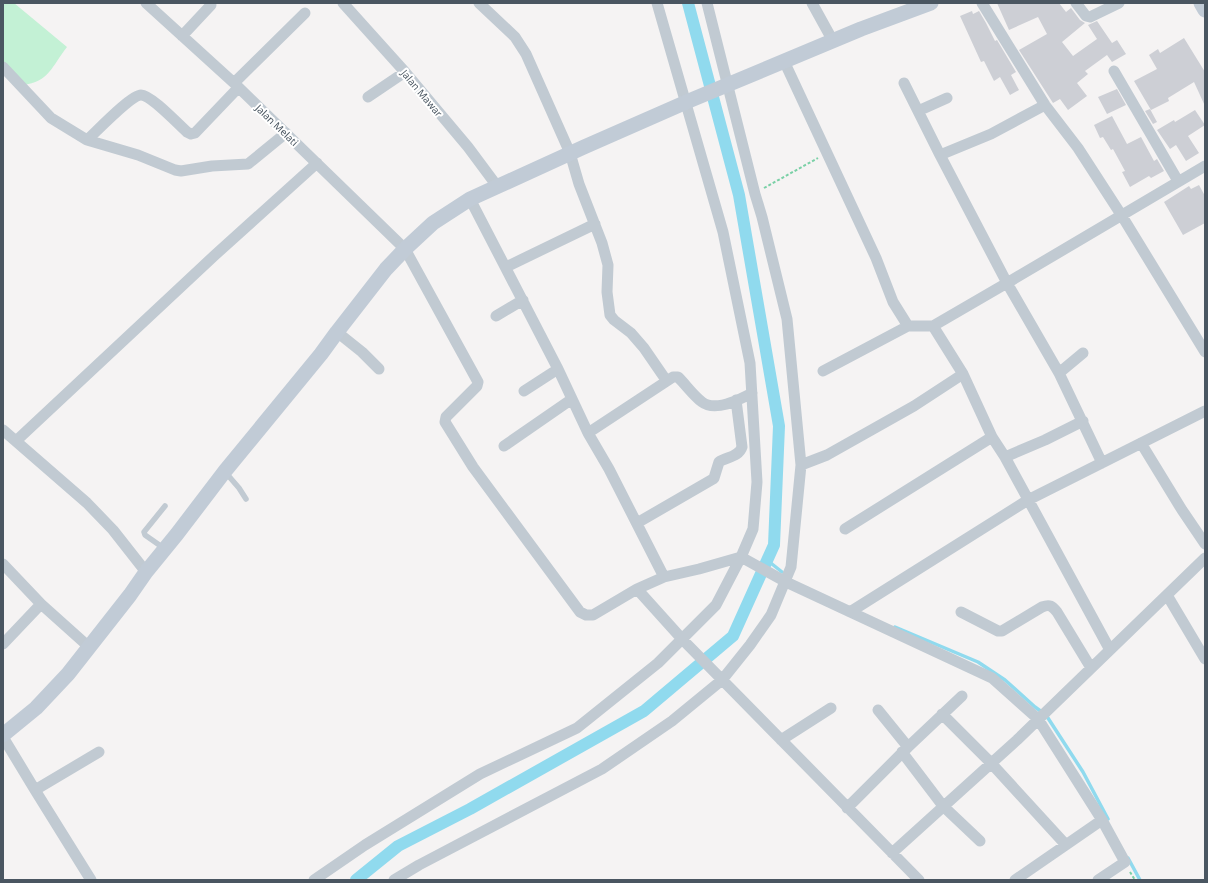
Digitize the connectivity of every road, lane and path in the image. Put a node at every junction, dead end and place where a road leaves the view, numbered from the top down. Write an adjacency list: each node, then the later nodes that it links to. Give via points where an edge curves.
1 (146, 3): 15 (street, Jalan Melati)
2 (343, 3): 20 (street, Jalan Mawar)
3 (479, 3): 31 (street, via 515,37 526,54)
4 (657, 3): 26 (street)
5 (707, 3): 23 (street)
6 (812, 3): 16 (street)
7 (982, 3): 27 (street)
8 (1076, 3): 9 (street, via 1090,17)
9 (1119, 3)
10 (1201, 3): 13 (main road)
11 (927, 4): 16 (main road)
12 (211, 5): 15 (street)
13 (1205, 10)
14 (305, 13): 22 (street)
15 (182, 36): 22 (street, Jalan Melati)
16 (833, 41): 17 (main road)
17 (784, 61): 23 (main road); 32 (street)
18 (3, 67): 30 (street, via 51,118)
19 (1114, 71): 36 (street)
20 (405, 72): 24 (street); 37 (street, Jalan Mawar, via 468,146)
21 (904, 83): 28 (street)
22 (236, 85): 29 (street, Jalan Melati); 30 (street, via 195,133 187,132 157,104 142,95 136,96)
23 (723, 87): 26 (main road); 38 (street)
24 (368, 97)
25 (946, 98): 28 (street)
26 (688, 101): 31 (main road); 59 (street, via 723,232 750,363)
27 (1045, 105): 33 (street, via 991,134); 40 (street, via 1078,148)
28 (918, 111): 33 (street)
29 (286, 133): 30 (street, via 248,164 181,171); 34 (street, Jalan Melati)
30 (87, 140)
31 (570, 153): 37 (main road); 41 (street)
32 (827, 153): 38 (path); 47 (street, via 894,302)
33 (940, 155): 44 (street)
34 (317, 163): 42 (street, Jalan Melati); 67 (street)
35 (1205, 166): 36 (street)
36 (1178, 181): 40 (street)
37 (497, 186): 39 (main road)
38 (755, 194): 72 (street, via 788,319)
39 (470, 199): 42 (main road, via 433,223); 43 (street)
40 (1122, 216): 44 (street); 50 (street)
41 (595, 224): 43 (street); 57 (street, via 608,265 610,315 644,348)
42 (405, 249): 49 (main road, via 386,269); 87 (street, Jalan Melati, via 478,382 445,419 473,467 580,612 593,615)
43 (506, 267): 45 (street)
44 (1007, 283): 48 (street); 55 (street)
45 (523, 300): 46 (street); 53 (street)
46 (496, 316)
47 (908, 326): 48 (street); 54 (street)
48 (933, 326): 56 (street)
49 (337, 332): 52 (street); 73 (main road)
50 (1205, 352)
51 (1083, 353): 55 (street)
52 (380, 369)
53 (558, 369): 58 (street); 60 (street)
54 (823, 371)
55 (1059, 373): 63 (street)
56 (962, 374): 66 (street); 72 (street, via 914,406 827,455)
57 (666, 380): 61 (street, via 678,377 703,403 710,406 722,406); 65 (street)
58 (524, 391)
59 (752, 393): 61 (street); 81 (street, via 757,482 753,529)
60 (572, 399): 65 (street); 69 (street)
61 (736, 400): 77 (street, via 742,447 740,452 719,462 713,479)
62 (1205, 411): 68 (street)
63 (1083, 421): 70 (street); 71 (street)
64 (3, 430): 67 (street)
65 (588, 433): 77 (street)
66 (992, 436): 70 (street); 78 (street)
67 (16, 441): 84 (street, via 87,502)
68 (1141, 443): 71 (street); 79 (street)
69 (504, 446)
70 (1005, 457): 75 (street)
71 (1102, 463): 75 (street)
72 (801, 465): 86 (street, via 791,567)
73 (224, 471): 74 (lane); 80 (main road)
74 (246, 499)
75 (1028, 500): 90 (street); 95 (street)
76 (164, 506): 80 (lane, via 144,532)
77 (637, 524): 85 (street)
78 (845, 529)
79 (1205, 544)
80 (165, 549): 84 (main road)
81 (743, 557): 85 (street); 86 (street); 92 (street, via 716,605)
82 (1205, 558): 88 (street)
83 (3, 564): 89 (street)
84 (146, 572): 94 (main road)
85 (664, 577): 87 (street)
86 (784, 581): 90 (street); 98 (street, via 771,615 750,646)
87 (637, 590): 92 (street)
88 (1167, 595): 95 (street); 96 (street)
89 (42, 604): 93 (street); 94 (street)
90 (850, 612): 103 (street, via 992,678)
91 (961, 612): 97 (street, via 1002,631 1042,607 1052,606)
92 (685, 642): 98 (street); 117 (street, via 577,728 480,774 365,845)
93 (3, 644)
94 (89, 647): 104 (main road, via 36,708)
95 (1110, 650): 97 (street)
96 (1205, 659)
97 (1091, 668): 103 (street)
98 (720, 678): 105 (street); 118 (street, via 672,721 602,769)
99 (962, 696): 102 (street)
100 (831, 708): 105 (street)
101 (878, 710): 106 (street)
102 (942, 714): 106 (street); 108 (street)
103 (1043, 715): 108 (street); 112 (street)
104 (3, 736): 109 (street)
105 (781, 740): 111 (street)
106 (905, 750): 110 (street); 111 (street)
107 (99, 752): 109 (street)
108 (991, 763): 110 (street); 114 (street)
109 (35, 790): 116 (street)
110 (943, 806): 113 (street); 115 (street)
111 (847, 808): 115 (street)
112 (1102, 820): 114 (street); 121 (street, via 1125,862)
113 (980, 841)
114 (1066, 845): 120 (street)
115 (892, 853): 119 (street)
116 (91, 880)
117 (314, 880)
118 (394, 880)
119 (919, 880)
120 (1015, 880)
121 (1098, 880)

